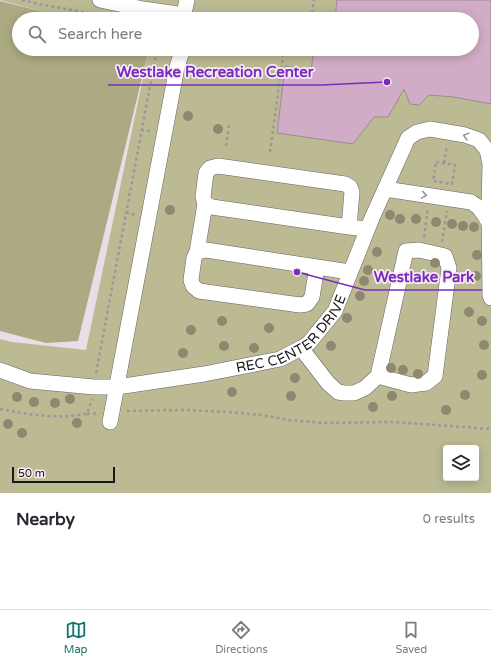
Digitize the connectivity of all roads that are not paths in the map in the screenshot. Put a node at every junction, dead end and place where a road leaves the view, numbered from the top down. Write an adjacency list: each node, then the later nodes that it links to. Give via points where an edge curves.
1 (187, 0): 4 (street)
2 (99, 7): 3 (street)
3 (158, 12)
4 (185, 12)
5 (180, 56): 20 (street)
6 (489, 183): 7 (street, REC CENTER DRIVE, one-way to 7, via 490,164 487,150 479,140 430,129 417,132 408,138); 8 (street); 10 (street, REC CENTER DRIVE)
7 (385, 189): 8 (street, one-way to 8); 12 (street, REC CENTER DRIVE)
8 (471, 202): 10 (street, via 478,206)
9 (205, 204): 11 (street); 11 (street, via 203,197 206,173 210,168 218,166 345,184 352,192); 13 (street)
10 (489, 224): 16 (street, REC CENTER DRIVE)
11 (349, 227): 12 (street)
12 (367, 229): 15 (street, REC CENTER DRIVE)
13 (197, 252): 14 (street, via 206,250); 14 (street, via 191,280 199,291 300,305 307,304 312,297)
14 (317, 267): 15 (street)
15 (350, 272): 17 (street, REC CENTER DRIVE, via 335,311 309,343)
16 (491, 298)
17 (301, 348): 19 (street, via 338,392 354,393 365,388); 20 (street, REC CENTER DRIVE, via 280,359)
18 (0, 370): 20 (street, REC CENTER DRIVE, via 30,381)
19 (378, 376): 19 (street, via 406,251 422,251 445,256 449,268 435,376 426,383 411,385)
20 (117, 387): 21 (street)
21 (104, 418)

